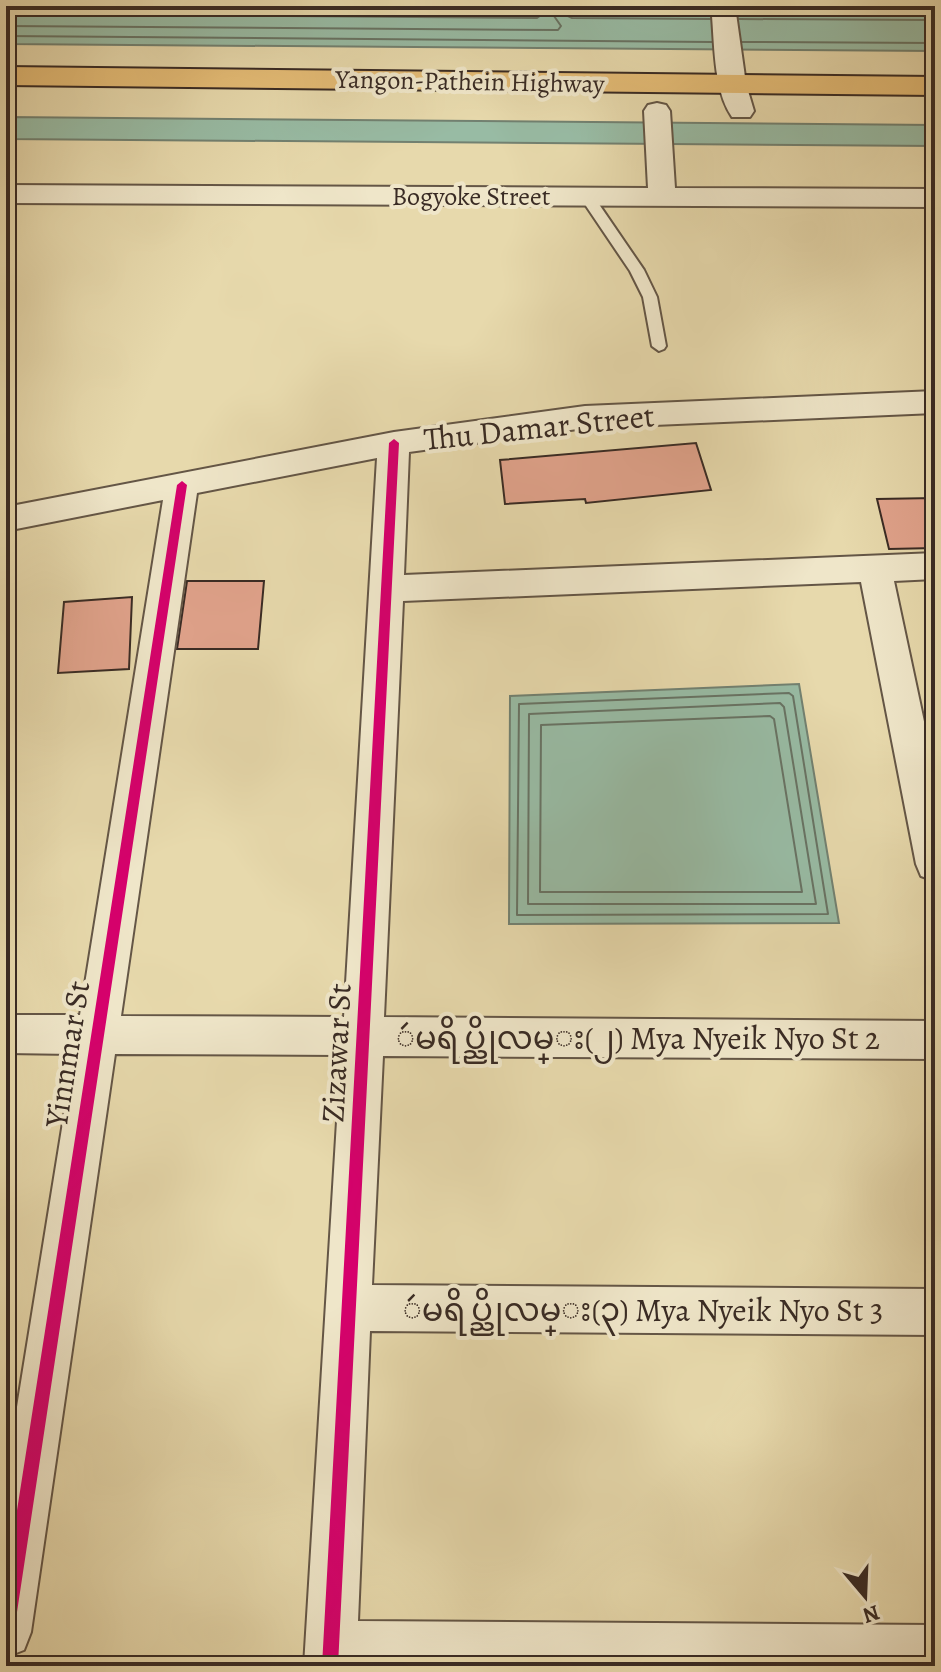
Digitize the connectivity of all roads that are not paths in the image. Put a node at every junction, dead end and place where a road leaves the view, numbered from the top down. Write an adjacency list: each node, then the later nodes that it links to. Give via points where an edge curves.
1 (723, 6): 4 (street)
2 (6, 76): 4 (main road, Yangon-Pathein Highway)
3 (935, 86): 4 (main road, Yangon-Pathein Highway)
4 (735, 89): 6 (main road, Yangon-Pathein Highway); 7 (main road, Yangon-Pathein Highway)
5 (6, 104): 6 (main road, Yangon-Pathein Highway)
6 (657, 112): 9 (street)
7 (935, 113)
8 (6, 194): 10 (street, Bogyoke Street)
9 (662, 195): 10 (street, Bogyoke Street); 11 (street, Bogyoke Street)
10 (587, 197): 12 (lane, via 637,270 650,297)
11 (935, 198)
12 (659, 346)
13 (935, 402): 14 (street, Thu Damar Street, via 585,417)
14 (394, 443): 15 (street, Thu Damar Street); 19 (street, Zizawar St)
15 (182, 485): 16 (street, Thu Damar Street); 22 (street, Yinnmar St)
16 (6, 519)
17 (935, 566): 18 (street)
18 (875, 569): 19 (street); 20 (street)
19 (384, 589): 23 (street, Zizawar St)
20 (935, 864)
21 (6, 1034): 22 (street, ဴမရိပ္ညိုလမ္း(၂) Mya Nyeik Nyo St 2)
22 (96, 1035): 23 (street, ဴမရိပ္ညိုလမ္း(၂) Mya Nyeik Nyo St 2); 27 (street, Yinnmar St)
23 (363, 1036): 24 (street, ဴမရိပ္ညိုလမ္း(၂) Mya Nyeik Nyo St 2); 25 (street, Zizawar St)
24 (935, 1040)
25 (350, 1308): 26 (street, ဴမရိပ္ညိုလမ္း(၃) Mya Nyeik Nyo St 3); 29 (street, Zizawar St)
26 (935, 1312)
27 (6, 1632)
28 (935, 1650): 29 (street)
29 (330, 1656)

